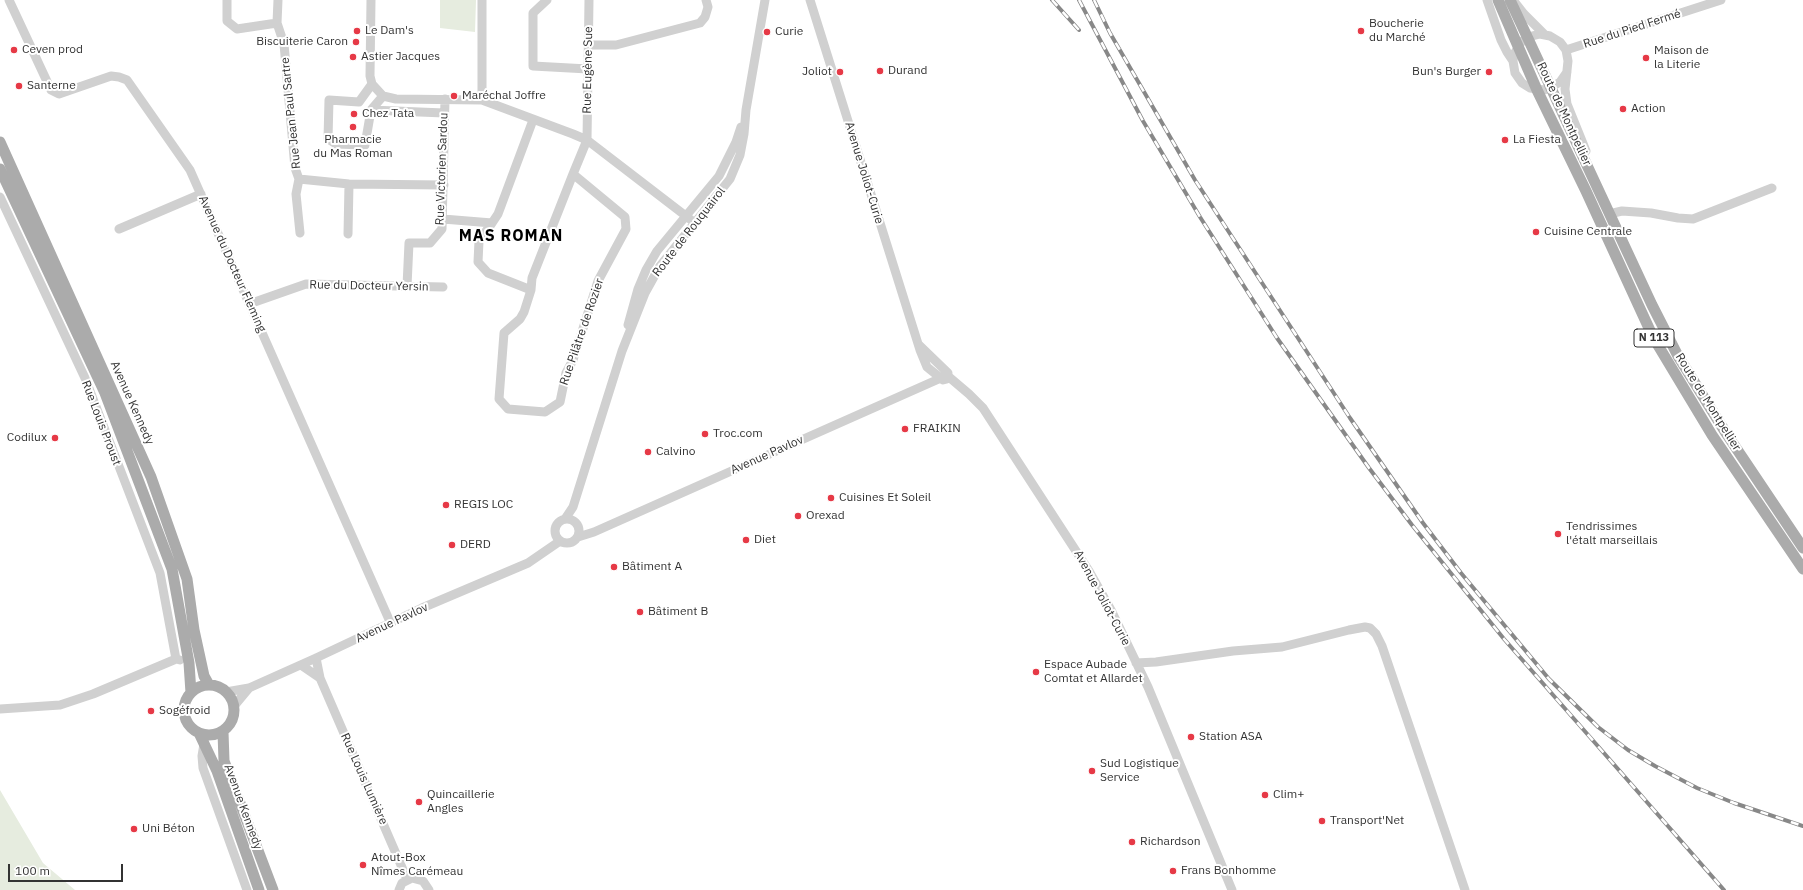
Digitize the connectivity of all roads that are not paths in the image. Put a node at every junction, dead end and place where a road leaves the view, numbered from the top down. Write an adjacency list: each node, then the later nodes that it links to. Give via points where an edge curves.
1 (9, 0): 43 (street, Avenue du Docteur Fleming, via 51,90 59,94 111,76 127,80 190,170)
2 (227, 0): 16 (street, via 227,20 237,29)
3 (278, 0): 16 (street)
4 (371, 0): 26 (street, via 370,76)
5 (482, 0): 29 (street)
6 (546, 0): 23 (street, via 533,14 533,66)
7 (590, 0): 19 (street, Rue Eugène Sue)
8 (706, 0): 19 (street, via 706,17 700,23 616,45)
9 (765, 0): 31 (street, Route de Rouquairol)
10 (810, 0): 58 (street, Avenue Joliot-Curie, via 919,345 927,367)
11 (1487, 0): 22 (street, via 1506,52)
12 (1498, 0): 20 (main road, Route de Montpellier / N 113)
13 (1510, 0): 18 (main road, Route de Montpellier / N 113)
14 (1513, 0): 17 (street)
15 (1721, 0): 21 (street, Rue du Pied Fermé)
16 (277, 23): 38 (street, Rue Jean Paul Sartre, via 284,44 295,168)
17 (1545, 35): 18 (street); 21 (street, via 1560,42)
18 (1527, 37): 20 (street); 25 (main road, Route de Montpellier / N 113)
19 (589, 45): 23 (street, Rue Eugène Sue)
20 (1518, 47): 22 (street); 27 (main road, Route de Montpellier / N 113)
21 (1566, 50): 24 (street)
22 (1513, 61): 27 (street, via 1518,79)
23 (588, 69): 34 (street, Rue Eugène Sue)
24 (1566, 72): 25 (street, via 1560,82); 42 (street, via 1566,104 1598,176)
25 (1550, 88): 27 (street); 42 (main road, Route de Montpellier / N 113)
26 (377, 90): 28 (street, via 396,99); 30 (street); 30 (street, via 359,102 329,100 328,139 336,144 365,145)
27 (1536, 90): 64 (main road, Route de Montpellier / N 113, via 1670,368)
28 (445, 99): 29 (street); 32 (street, Rue Victorien Sardou)
29 (482, 100): 33 (street)
30 (371, 110): 32 (street)
31 (746, 110): 46 (street, Route de Rouquairol, via 736,142 719,176); 49 (street, Route de Rouquairol, via 740,155 730,179)
32 (444, 113): 40 (street, Rue Victorien Sardou)
33 (534, 120): 34 (street); 48 (street, via 498,214)
34 (588, 140): 37 (street, Rue Pilâtre de Rozier); 46 (street)
35 (0, 142): 72 (main road, Avenue Kennedy, via 151,477 188,579 194,630 204,676)
36 (0, 169): 68 (main road, Avenue Kennedy, via 105,393 172,569)
37 (573, 174): 55 (street, Rue Pilâtre de Rozier, via 532,278); 55 (street, Rue Pilâtre de Rozier, via 625,217 626,229 598,281 573,360 566,373 560,402 545,412 508,409 499,399 504,333 520,319)
38 (299, 179): 39 (street, Rue Jean Paul Sartre); 51 (street, via 296,194)
39 (349, 184): 40 (street, Rue Jean Paul Sartre); 52 (street)
40 (444, 185): 47 (street, Rue Victorien Sardou)
41 (1772, 188): 45 (street, via 1693,219 1622,211)
42 (1598, 191): 45 (main road, Route de Montpellier / N 113)
43 (200, 194): 50 (street); 56 (street, Avenue du Docteur Fleming)
44 (0, 197): 67 (street, Rue Louis Proust, via 85,378 160,572)
45 (1609, 214): 63 (main road, Route de Montpellier / N 113, via 1678,356)
46 (686, 216): 49 (street); 57 (street, Route de Rouquairol, via 657,251 646,270 630,312)
47 (443, 219): 48 (street); 53 (street, Rue Victorien Sardou, via 442,229 430,243 409,243)
48 (492, 222): 55 (street, via 479,241 478,262 488,273)
49 (695, 223): 57 (street, Route de Rouquairol, via 660,266 645,293)
50 (118, 229)
51 (300, 233)
52 (348, 234)
53 (408, 286): 54 (street, Rue du Docteur Yersin); 56 (street, Rue du Docteur Yersin, via 306,284)
54 (443, 287)
55 (531, 290)
56 (249, 304): 65 (street, Avenue du Docteur Fleming)
57 (622, 351): 59 (street, Route de Rouquairol)
58 (942, 375): 61 (street, Avenue Pavlov, via 594,532); 69 (street, Avenue Joliot-Curie, via 969,394 983,408 1090,571)
59 (573, 507): 60 (street, Route de Rouquairol); 61 (street, Route de Rouquairol)
60 (566, 520): 61 (street); 62 (street, via 558,523 555,530)
61 (578, 530): 62 (street, via 570,543)
62 (558, 538): 65 (street, Avenue Pavlov, via 528,563 422,608)
63 (1803, 548)
64 (1803, 569)
65 (391, 624): 66 (street, Avenue Pavlov)
66 (316, 658): 70 (street, Avenue Pavlov); 71 (street, Rue Louis Lumière)
67 (176, 659): 68 (street); 77 (street, via 60,705)
68 (189, 663): 75 (main road, Avenue Kennedy)
69 (1136, 663): 87 (street, Avenue Joliot-Curie); 88 (street, via 1282,647 1349,630 1370,628 1382,646)
70 (301, 665): 71 (street); 73 (street, Avenue Pavlov)
71 (320, 678): 81 (street, Rue Louis Lumière)
72 (209, 685): 74 (main road); 75 (main road)
73 (249, 688): 74 (street, Avenue Pavlov); 76 (street, Avenue Pavlov)
74 (226, 692): 76 (main road)
75 (191, 693): 79 (main road, via 186,704 185,716 193,729)
76 (234, 706): 78 (main road, via 232,721)
77 (0, 709)
78 (222, 732): 79 (main road, via 207,735); 84 (main road, Avenue Kennedy, via 224,761)
79 (200, 733): 80 (main road, Avenue Kennedy)
80 (204, 744): 82 (street, via 203,768); 83 (main road, Avenue Kennedy, via 217,771)
81 (407, 879): 85 (street); 86 (street, via 423,881)
82 (247, 890)
83 (259, 890)
84 (273, 890)
85 (399, 890)
86 (429, 890)
87 (1232, 890)
88 (1465, 890)

